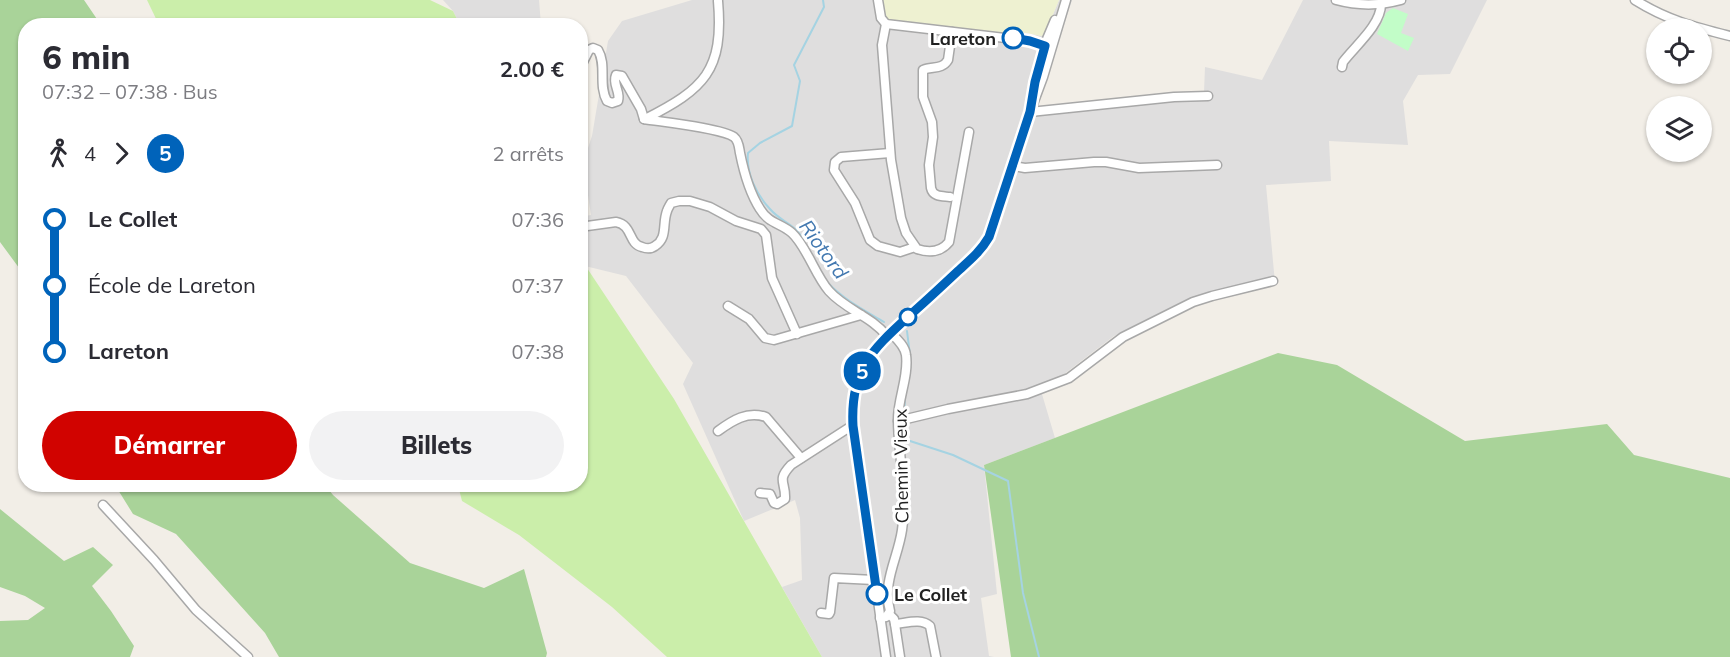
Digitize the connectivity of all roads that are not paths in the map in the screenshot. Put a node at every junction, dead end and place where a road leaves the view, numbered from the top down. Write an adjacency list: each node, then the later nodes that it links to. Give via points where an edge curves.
1 (878, 0): 8 (street)
2 (1064, 0): 11 (street)
3 (1336, 0): 7 (street)
4 (1401, 0): 7 (street)
5 (1635, 0): 10 (street, via 1674,21)
6 (718, 1): 16 (street, via 719,42 704,78 682,99)
7 (1381, 4): 13 (street, via 1381,12)
8 (886, 24): 9 (street); 18 (street, via 882,45)
9 (952, 32): 11 (street); 21 (street, via 945,64 923,70 924,97 932,122 931,188 936,195)
10 (1730, 36)
11 (1049, 45): 15 (street, via 1035,82); 15 (street)
12 (588, 52): 16 (street, via 593,48 601,56 607,101 618,101 614,80 616,75 622,76)
13 (1342, 67)
14 (1208, 96): 15 (street)
15 (1030, 112): 20 (street)
16 (644, 119): 26 (street, Chemin Vieux, via 734,137 750,189 761,210 798,240 831,294)
17 (969, 132): 23 (street, via 949,242 934,252)
18 (890, 153): 23 (street, via 901,218); 23 (street, via 841,157 834,170 855,203 870,240 900,252)
19 (1217, 165): 20 (street, via 1139,168 1106,162)
20 (1013, 166): 28 (street, via 985,244)
21 (950, 197)
22 (588, 226): 27 (street, via 622,223 637,246 651,248 663,239 671,203 690,201 761,229 766,235 772,278)
23 (915, 247)
24 (1273, 281): 29 (street, via 1193,302 1123,338 1069,378 1027,394)
25 (728, 306): 27 (street, via 749,319 765,338 774,340)
26 (862, 315): 27 (street); 28 (street, Chemin Vieux)
27 (797, 334)
28 (889, 334): 29 (street, Chemin Vieux, via 906,351); 30 (street, via 869,356 860,375)
29 (902, 420): 36 (street, Chemin Vieux, via 903,520)
30 (853, 426): 32 (street); 35 (street)
31 (718, 431): 32 (street, via 733,420 760,415)
32 (801, 458): 33 (street, via 783,473 785,499 777,504 770,494)
33 (760, 493)
34 (103, 505): 40 (street, via 196,610)
35 (874, 580): 36 (street); 37 (street, via 834,578 830,612)
36 (885, 607): 38 (street); 38 (street, via 886,617); 39 (street)
37 (821, 613)
38 (880, 618): 41 (street)
39 (895, 624): 42 (street); 43 (street, via 928,624)
40 (248, 657)
41 (886, 657)
42 (900, 657)
43 (936, 657)

